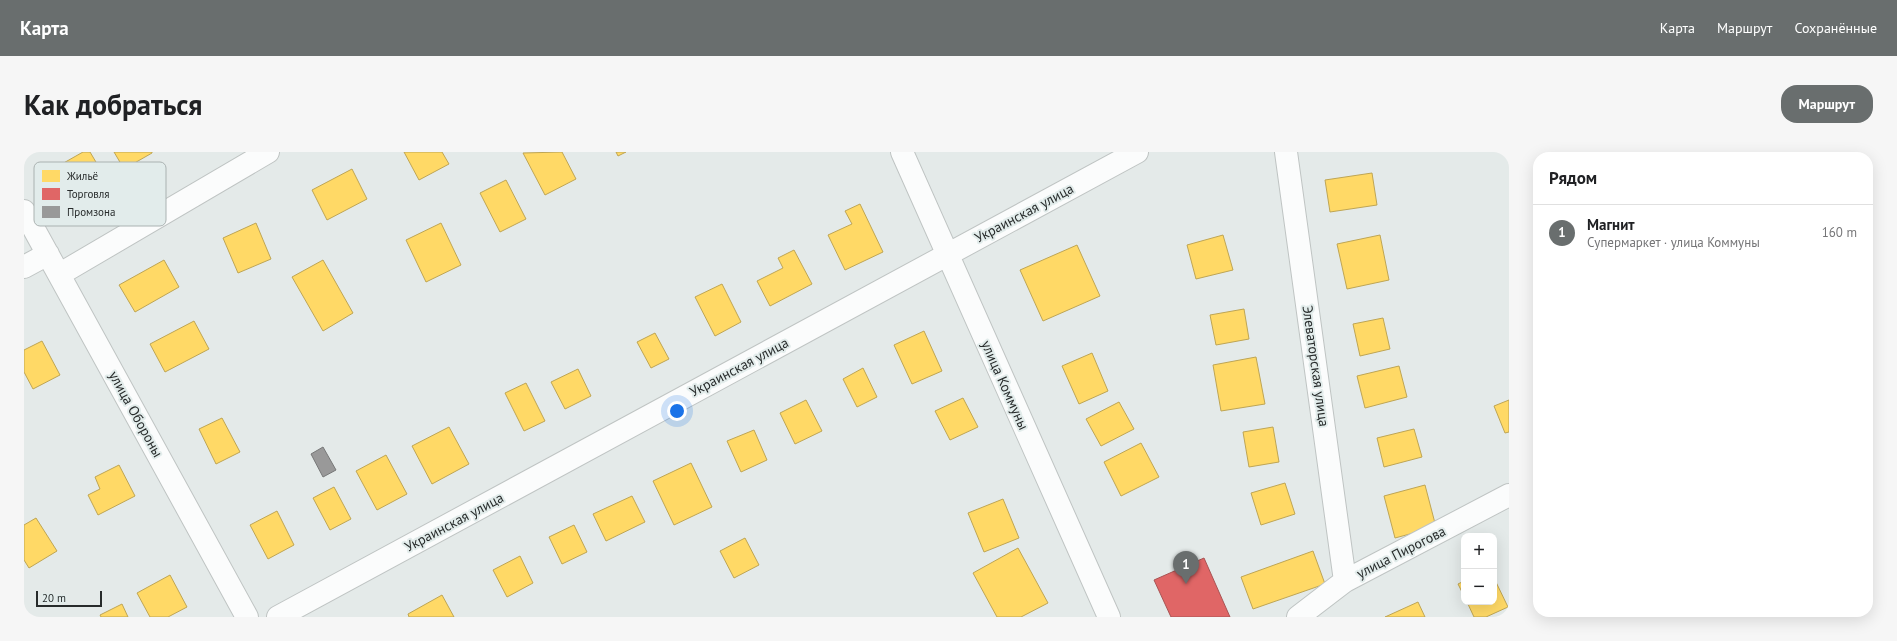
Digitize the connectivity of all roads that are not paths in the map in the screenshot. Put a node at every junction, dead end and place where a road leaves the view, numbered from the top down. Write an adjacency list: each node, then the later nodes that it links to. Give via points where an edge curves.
1 (268, 152): 6 (street)
2 (902, 152): 9 (street, улица Коммуны)
3 (1137, 152): 9 (street, Украинская улица)
4 (1286, 152): 13 (street, Элеваторская улица)
5 (24, 211): 8 (street, улица Обороны)
6 (166, 212)
7 (142, 226): 11 (street)
8 (48, 254): 10 (street); 11 (street, улица Обороны)
9 (947, 254): 15 (street, Украинская улица); 16 (street, улица Коммуны)
10 (24, 267)
11 (60, 274): 14 (street, улица Обороны)
12 (1509, 496): 13 (street, улица Пирогова)
13 (1345, 581): 17 (street, улица Пирогова)
14 (247, 617)
15 (278, 617)
16 (1109, 617)
17 (1298, 617)

